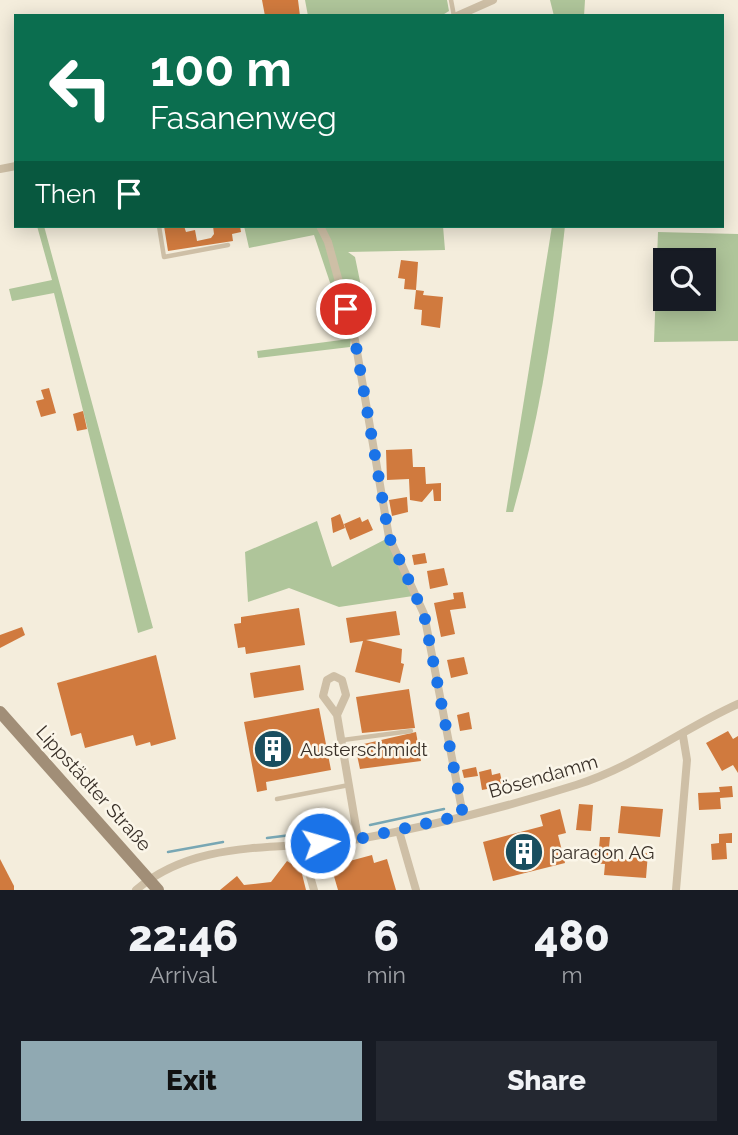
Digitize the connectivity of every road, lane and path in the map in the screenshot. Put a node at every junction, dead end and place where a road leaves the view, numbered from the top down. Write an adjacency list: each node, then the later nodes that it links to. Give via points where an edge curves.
1 (493, 0): 2 (street)
2 (461, 14)
3 (159, 228): 5 (lane, via 164,257)
4 (321, 228): 14 (street, via 355,340 389,537 424,614)
5 (228, 245)
6 (738, 704): 10 (street, Bösendamm)
7 (0, 712): 18 (main road, Lippstädter Straße)
8 (337, 715): 11 (street)
9 (411, 732): 11 (lane)
10 (683, 736): 14 (street, Bösendamm, via 650,755 576,785); 23 (street, via 687,761)
11 (344, 740): 12 (street)
12 (350, 785): 13 (lane); 16 (street)
13 (277, 799)
14 (463, 815): 15 (street, Bösendamm)
15 (399, 831): 16 (street, Bösendamm); 22 (street)
16 (358, 839): 17 (street, Bösendamm)
17 (301, 845): 18 (street, Bösendamm, via 204,855); 21 (street)
18 (149, 879): 19 (street, Bösendamm); 20 (main road, Lippstädter Straße)
19 (136, 890)
20 (159, 890)
21 (314, 890)
22 (416, 890)
23 (676, 890)

